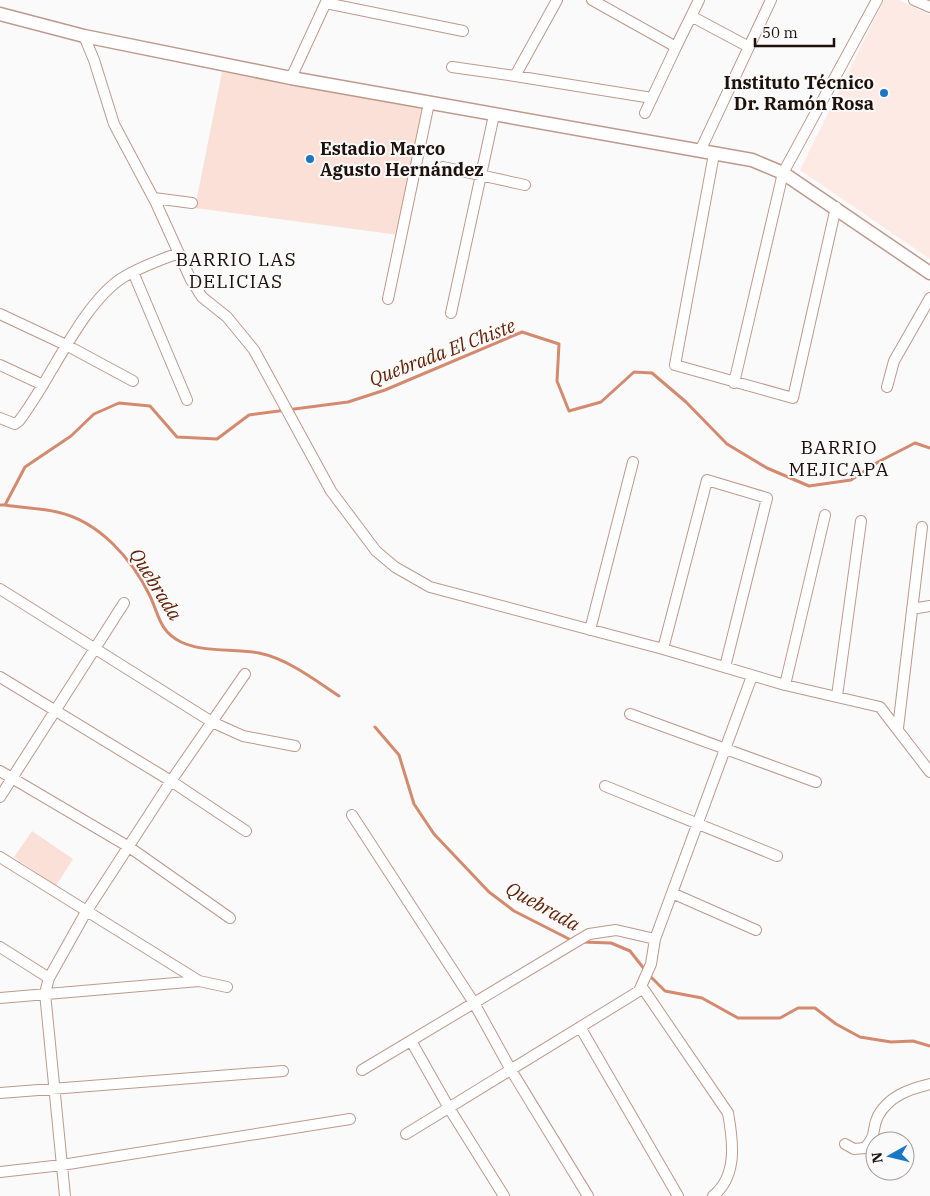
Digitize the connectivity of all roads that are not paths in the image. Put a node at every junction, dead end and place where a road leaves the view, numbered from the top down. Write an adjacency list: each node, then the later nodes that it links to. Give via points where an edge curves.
1 (557, 0): 16 (street)
2 (592, 0): 13 (street)
3 (699, 0): 10 (street)
4 (771, 0): 14 (street)
5 (877, 0): 25 (street)
6 (914, 0): 8 (street)
7 (327, 2): 11 (street); 17 (street)
8 (930, 7)
9 (0, 14): 12 (street)
10 (691, 16): 13 (street); 14 (street)
11 (463, 31)
12 (84, 36): 17 (street); 28 (street, via 114,124)
13 (676, 47): 18 (street)
14 (749, 47): 22 (street)
15 (452, 67): 16 (street)
16 (515, 76): 18 (street)
17 (291, 78): 19 (street)
18 (652, 98): 20 (street)
19 (429, 103): 21 (street); 35 (street)
20 (645, 113)
21 (494, 114): 22 (street); 26 (street)
22 (700, 151): 23 (street)
23 (714, 154): 25 (street, via 752,160); 41 (street, via 675,365)
24 (443, 167): 26 (street)
25 (783, 173): 30 (street); 41 (street)
26 (482, 176): 27 (street); 36 (street)
27 (525, 185)
28 (154, 198): 29 (street); 31 (street)
29 (192, 203)
30 (836, 207): 33 (street); 41 (street, via 793,398)
31 (179, 253): 32 (street); 54 (street, via 202,297 227,317 254,350 331,491 376,551 395,567 430,587)
32 (133, 272): 38 (street, via 104,294); 44 (street)
33 (930, 273)
34 (930, 298): 43 (street, via 894,362)
35 (388, 299)
36 (451, 313)
37 (0, 314): 38 (street)
38 (68, 346): 40 (street); 42 (street)
39 (0, 364): 42 (street)
40 (133, 381)
41 (734, 383)
42 (43, 385): 45 (street, via 19,421 15,424)
43 (887, 387)
44 (187, 400)
45 (0, 418)
46 (633, 462): 54 (street)
47 (825, 515): 61 (street)
48 (861, 521): 62 (street)
49 (922, 526): 53 (street)
50 (0, 588): 55 (street)
51 (124, 603): 55 (street)
52 (930, 606): 53 (street)
53 (912, 609): 66 (street)
54 (590, 630): 56 (street)
55 (96, 648): 63 (street); 65 (street)
56 (663, 649): 57 (street); 57 (street, via 708,480 767,498)
57 (725, 667): 59 (street)
58 (245, 674): 65 (street)
59 (752, 676): 61 (street); 68 (street)
60 (0, 677): 63 (street)
61 (785, 685): 62 (street)
62 (837, 696): 66 (street, via 880,707)
63 (55, 712): 71 (street); 72 (street)
64 (630, 714): 68 (street)
65 (212, 722): 67 (street, via 243,736); 72 (street)
66 (898, 728): 70 (street)
67 (295, 746)
68 (725, 749): 73 (street); 77 (street)
69 (0, 771): 71 (street)
70 (930, 772)
71 (12, 779): 75 (street); 79 (street)
72 (171, 781): 78 (street); 79 (street)
73 (816, 782)
74 (605, 786): 77 (street)
75 (0, 797)
76 (352, 815): 94 (street)
77 (697, 824): 80 (street); 82 (street)
78 (246, 830)
79 (129, 847): 83 (street); 84 (street)
80 (777, 856)
81 (0, 857): 83 (street)
82 (672, 893): 85 (street); 86 (street)
83 (86, 912): 88 (street); 89 (street)
84 (230, 918)
85 (756, 930)
86 (655, 939): 91 (street, via 651,964); 94 (street, via 616,930 589,934)
87 (0, 947): 88 (street)
88 (48, 978): 92 (street)
89 (199, 981): 90 (street); 92 (street)
90 (227, 987)
91 (642, 987): 95 (street); 113 (street, via 728,1113 732,1164 723,1188)
92 (45, 993): 93 (street); 101 (street)
93 (0, 998)
94 (474, 1003): 96 (street); 98 (street)
95 (580, 1027): 98 (street); 112 (street)
96 (411, 1041): 97 (street); 103 (street)
97 (362, 1070)
98 (511, 1070): 103 (street); 111 (street)
99 (283, 1071): 101 (street)
100 (930, 1084): 106 (street, via 894,1097 878,1117 874,1137 864,1148 854,1149)
101 (54, 1087): 102 (street); 107 (street)
102 (0, 1093)
103 (449, 1108): 105 (street); 110 (street)
104 (350, 1119): 107 (street)
105 (406, 1134)
106 (845, 1144)
107 (62, 1164): 108 (street); 109 (street)
108 (0, 1172)
109 (65, 1196)
110 (504, 1196)
111 (588, 1196)
112 (678, 1196)
113 (714, 1196)

